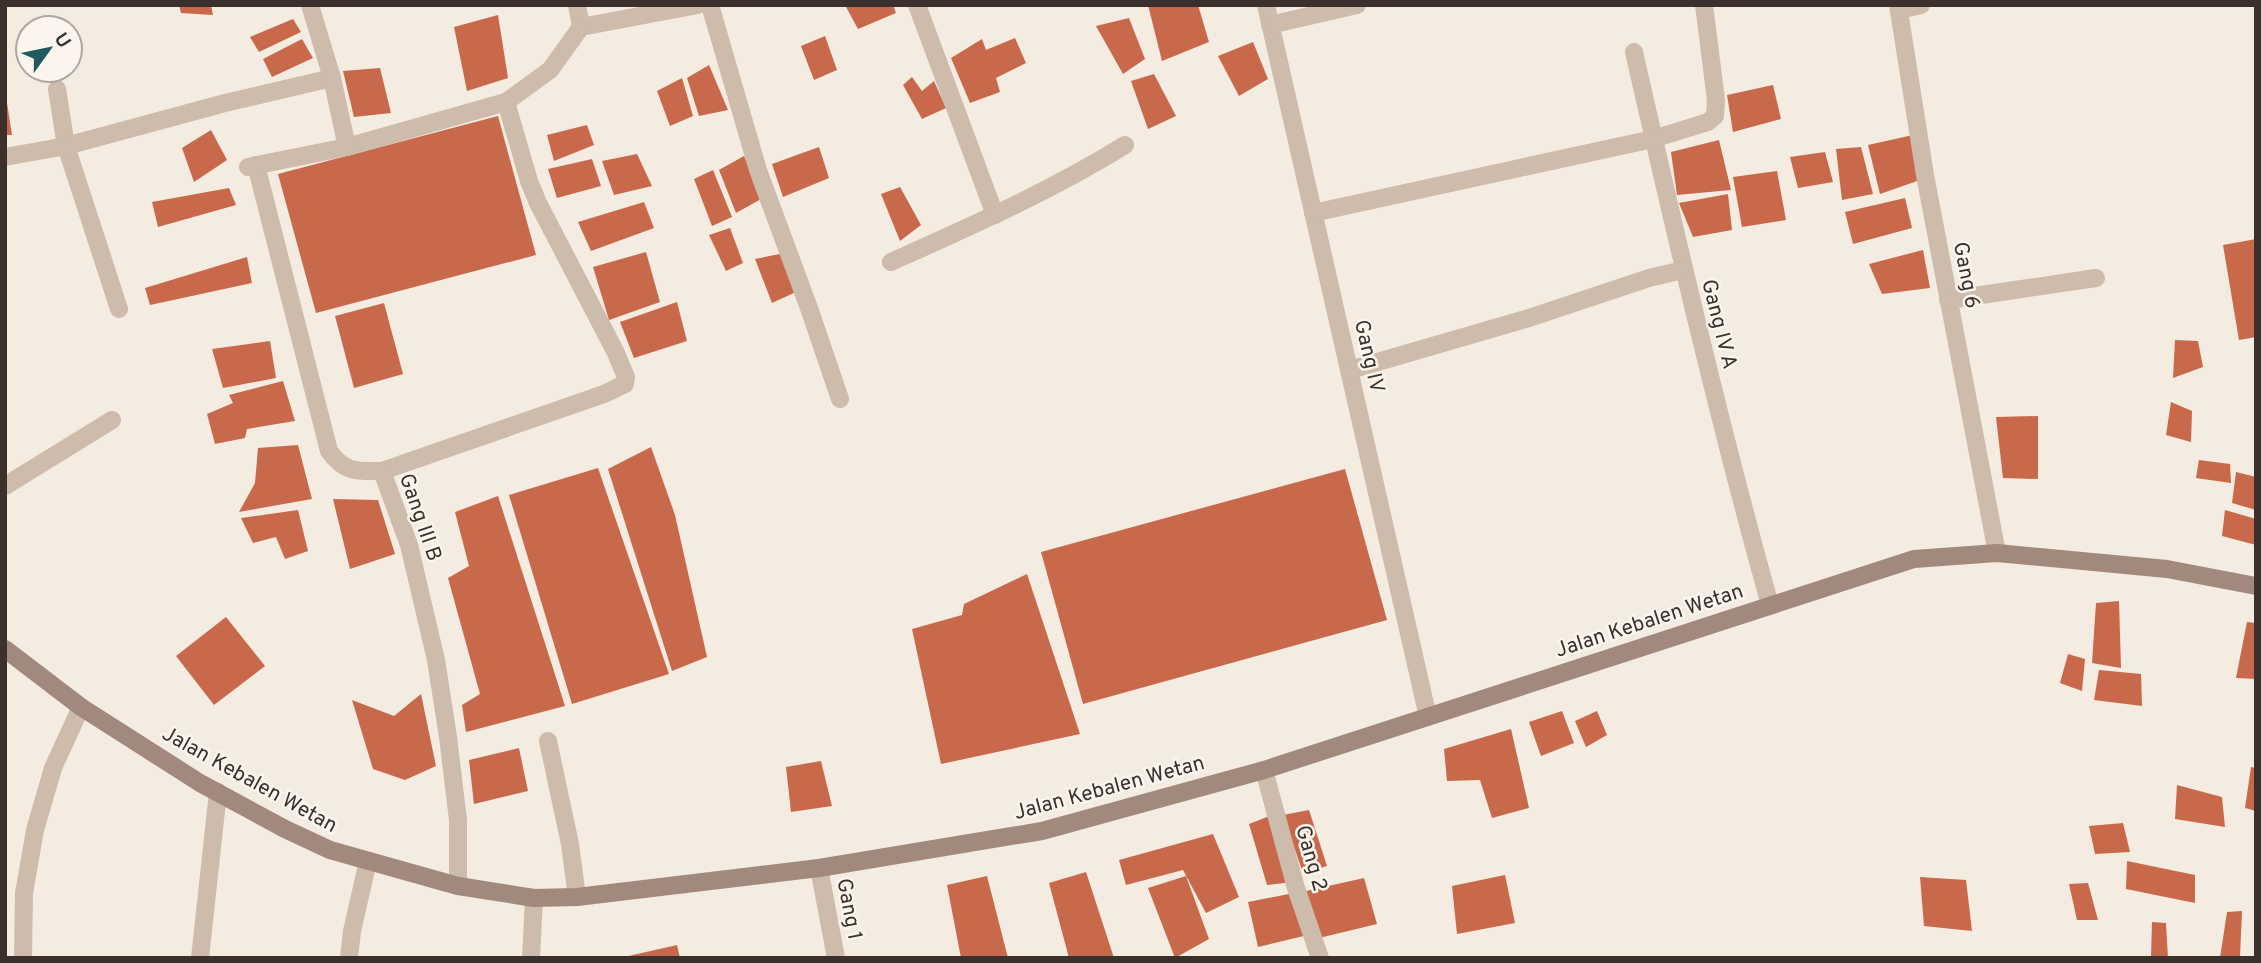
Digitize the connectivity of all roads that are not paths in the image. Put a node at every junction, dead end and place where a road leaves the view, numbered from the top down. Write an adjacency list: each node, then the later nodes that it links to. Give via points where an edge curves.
1 (310, 5): 14 (street)
2 (577, 5): 12 (street)
3 (698, 5): 12 (street)
4 (710, 5): 30 (street, via 758,170)
5 (917, 5): 23 (street)
6 (1266, 5): 11 (street, Gang IV)
7 (1357, 5): 11 (street)
8 (1704, 5): 17 (street, via 1715,116)
9 (1921, 5): 10 (street)
10 (1898, 7): 27 (street, Gang 6)
11 (1270, 25): 22 (street, Gang IV)
12 (580, 27): 16 (street, via 550,70)
13 (1634, 52): 17 (street, Gang IV A)
14 (332, 78): 19 (street); 20 (street)
15 (57, 89): 19 (street)
16 (506, 102): 20 (street, Gang III B); 32 (street, via 533,192 626,381 604,394)
17 (1653, 139): 22 (street); 25 (street, Gang IV A)
18 (1125, 145): 23 (street)
19 (66, 146): 21 (street); 28 (street)
20 (347, 147): 32 (street, Gang III B, via 252,166 329,451 339,464 360,471)
21 (5, 157)
22 (1313, 214): 29 (street, Gang IV)
23 (995, 215): 24 (street)
24 (891, 262)
25 (1683, 270): 29 (street); 36 (street, Gang IV A)
26 (2096, 278): 27 (street)
27 (1948, 300): 34 (street, Gang 6)
28 (119, 309)
29 (1350, 370): 39 (street, Gang IV)
30 (840, 400)
31 (112, 420): 33 (street)
32 (382, 471): 45 (street, Gang III B, via 408,545 436,660 457,820)
33 (5, 486)
34 (1997, 553): 35 (main road, Jalan Kebalen Wetan, via 2167,569); 36 (main road, Jalan Kebalen Wetan, via 1914,559)
35 (2256, 586)
36 (1770, 605): 39 (main road, Jalan Kebalen Wetan)
37 (5, 649): 38 (main road, Jalan Kebalen Wetan)
38 (80, 706): 42 (main road, Jalan Kebalen Wetan); 48 (street, via 53,768 35,830 24,893)
39 (1428, 717): 41 (main road, Jalan Kebalen Wetan)
40 (548, 741): 46 (street)
41 (1264, 770): 44 (main road, Jalan Kebalen Wetan, via 1042,831); 53 (street, Gang 2)
42 (218, 792): 43 (main road, Jalan Kebalen Wetan, via 330,850); 49 (street)
43 (369, 861): 45 (main road, Jalan Kebalen Wetan); 50 (street)
44 (819, 868): 46 (main road, Jalan Kebalen Wetan); 52 (street, Gang 1)
45 (458, 886): 47 (main road, Jalan Kebalen Wetan)
46 (577, 897): 47 (main road, Jalan Kebalen Wetan)
47 (534, 898): 51 (street)
48 (23, 958)
49 (200, 958)
50 (349, 958)
51 (531, 958)
52 (836, 958)
53 (1320, 958)

